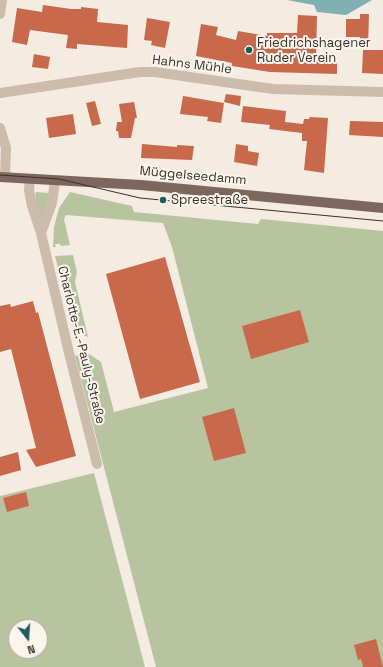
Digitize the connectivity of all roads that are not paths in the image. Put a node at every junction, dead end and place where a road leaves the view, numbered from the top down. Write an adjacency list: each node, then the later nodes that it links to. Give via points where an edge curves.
1 (2, 0): 2 (street)
2 (0, 14)
3 (383, 92): 4 (street, Hahns Mühle, via 273,88 140,72)
4 (0, 93)
5 (0, 128): 6 (street, via 6,148)
6 (3, 177): 7 (main road, Müggelseedamm)
7 (30, 179): 8 (main road, Müggelseedamm); 10 (street, Charlotte-E.-Pauly-Straße, via 32,206)
8 (55, 181): 9 (main road, Müggelseedamm, via 141,185); 10 (street, via 53,199)
9 (383, 208)
10 (41, 233): 11 (street, Charlotte-E.-Pauly-Straße, via 68,353)
11 (97, 464)

